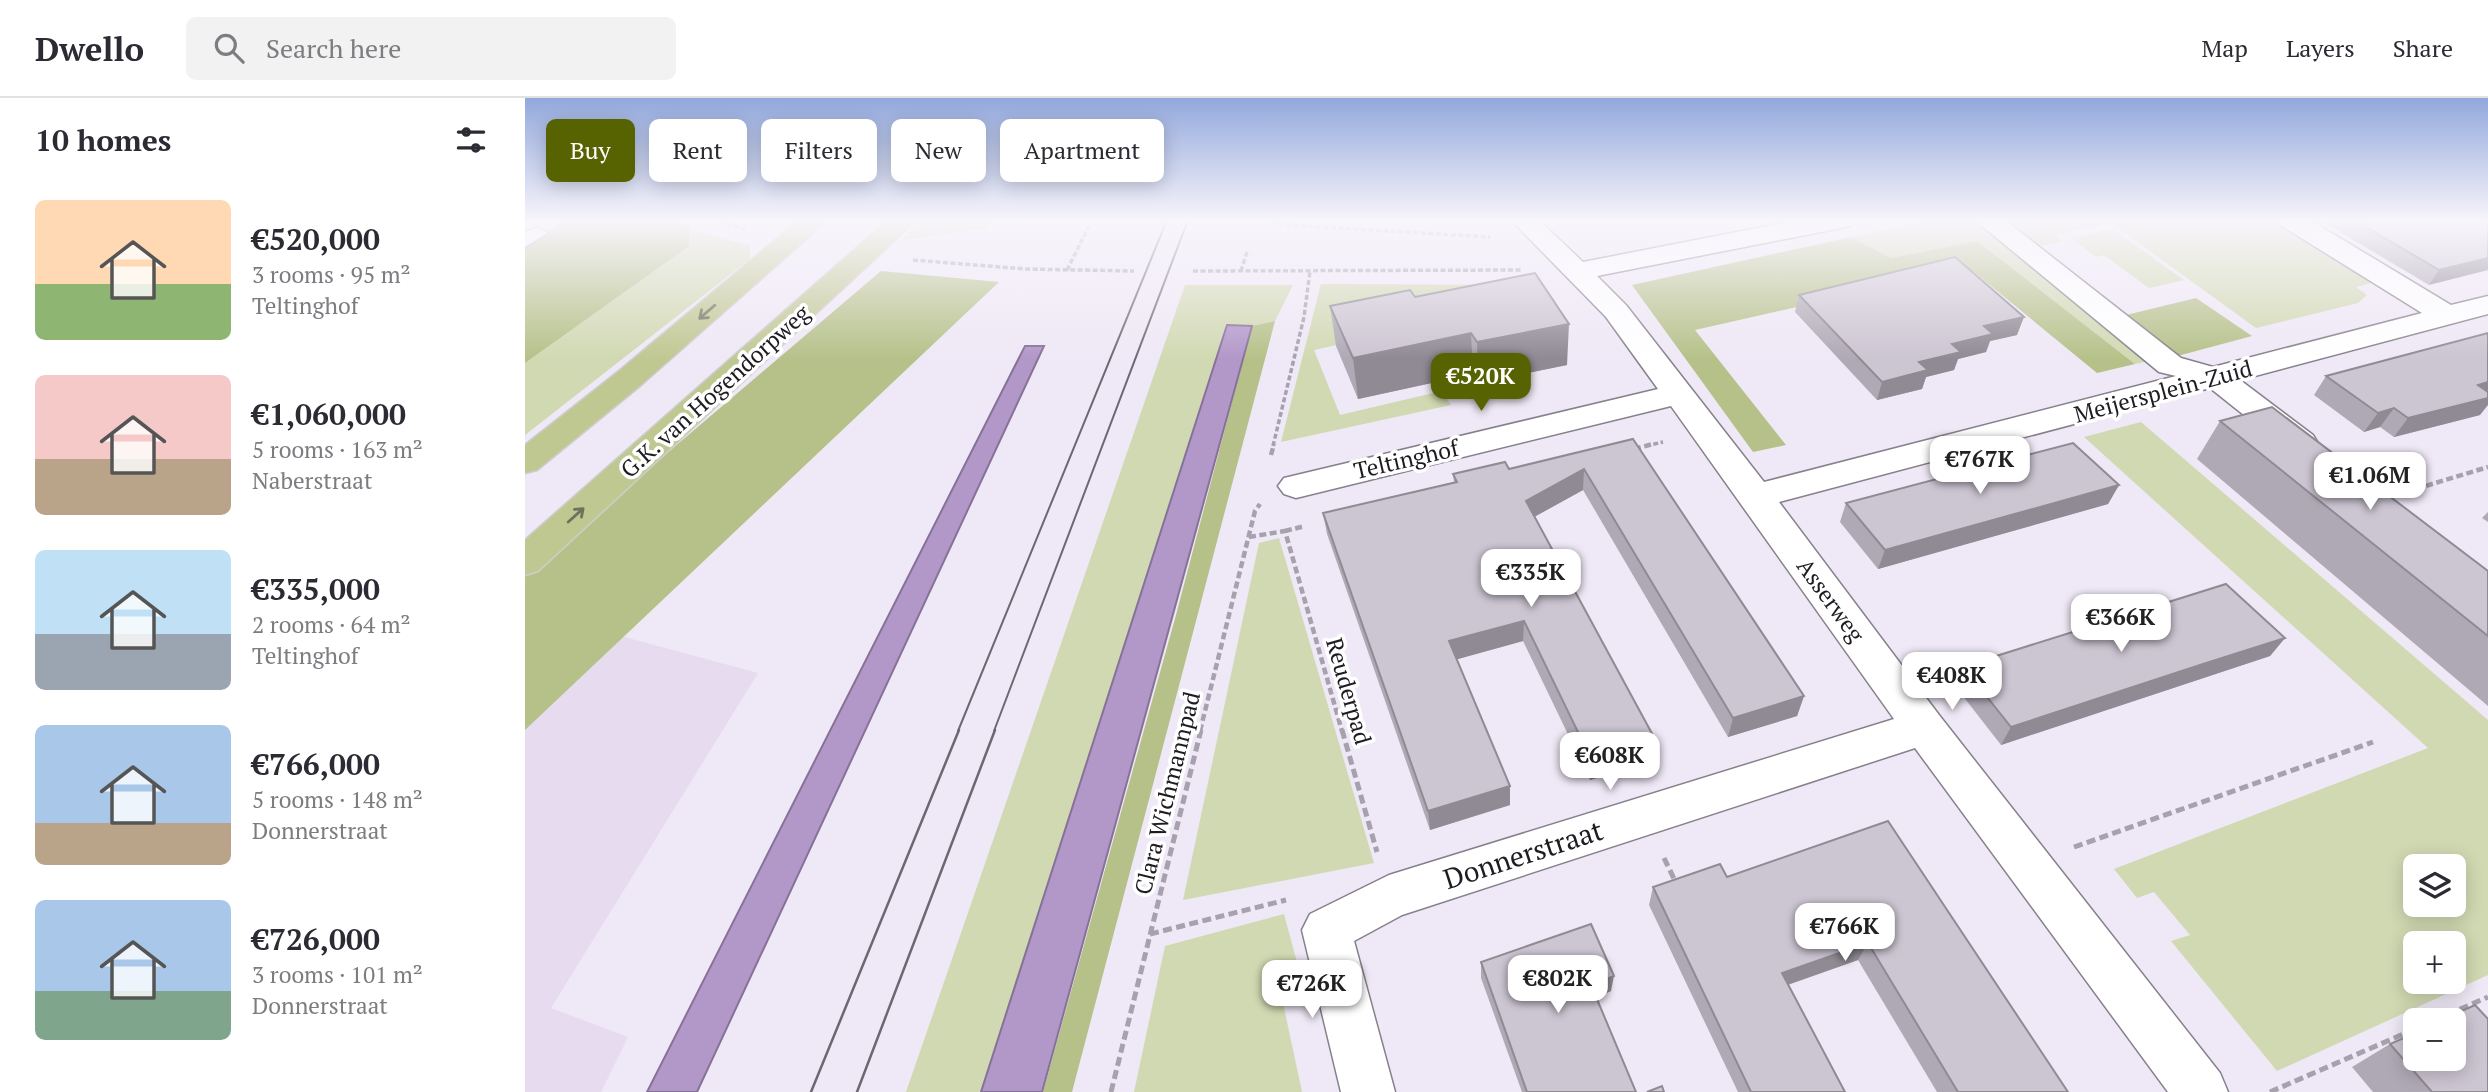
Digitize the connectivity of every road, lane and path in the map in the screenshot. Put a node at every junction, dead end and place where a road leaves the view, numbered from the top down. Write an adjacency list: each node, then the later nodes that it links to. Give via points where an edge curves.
1 (761, 266): 23 (main road, one-way to 23)
2 (852, 266): 32 (main road, G.K. van Hogendorpweg, one-way to 2)
3 (1009, 266): 10 (path)
4 (1069, 266): 10 (path)
5 (1242, 266): 13 (path)
6 (1569, 266): 15 (street, Asserweg)
7 (1604, 266): 15 (street)
8 (2046, 266): 18 (street, via 2170,365)
9 (2367, 266): 17 (street)
10 (1067, 270): 11 (path)
11 (1133, 271)
12 (1193, 271): 13 (path)
13 (1241, 271): 14 (path)
14 (1310, 271): 15 (path); 22 (path, via 1304,317)
15 (1575, 272): 19 (street, Asserweg, via 1616,311)
16 (2488, 305): 17 (street, Meijersplein-Zuid)
17 (2448, 316): 18 (street, Meijersplein-Zuid)
18 (2216, 377): 26 (street, Meijersplein-Zuid); 27 (street)
19 (1679, 394): 20 (street, Asserweg); 25 (street, Teltinghof)
20 (1707, 432): 21 (path); 26 (street, Asserweg)
21 (1626, 450)
22 (1272, 451)
23 (525, 461)
24 (2488, 467): 27 (path)
25 (1296, 486)
26 (1756, 496): 33 (street, Asserweg)
27 (2375, 501)
28 (1261, 503): 31 (path, Clara Wichmannpad)
29 (1311, 525): 30 (path)
30 (1285, 531): 31 (path); 38 (path, Reuderpad)
31 (1249, 537): 40 (path, Clara Wichmannpad)
32 (525, 561)
33 (1924, 727): 35 (street, Donnerstraat); 36 (street, Asserweg)
34 (2373, 742): 36 (path)
35 (1643, 816): 37 (path); 38 (street, Donnerstraat)
36 (2027, 863): 46 (street, Asserweg)
37 (1679, 888)
38 (1389, 897): 39 (street, Donnerstraat)
39 (1327, 930): 40 (path, via 1292,898); 45 (street)
40 (1150, 934): 44 (path, Clara Wichmannpad)
41 (2488, 997): 42 (path)
42 (2463, 1008)
43 (2403, 1034): 47 (path)
44 (1111, 1092)
45 (1368, 1092)
46 (2201, 1092)
47 (2270, 1092)

